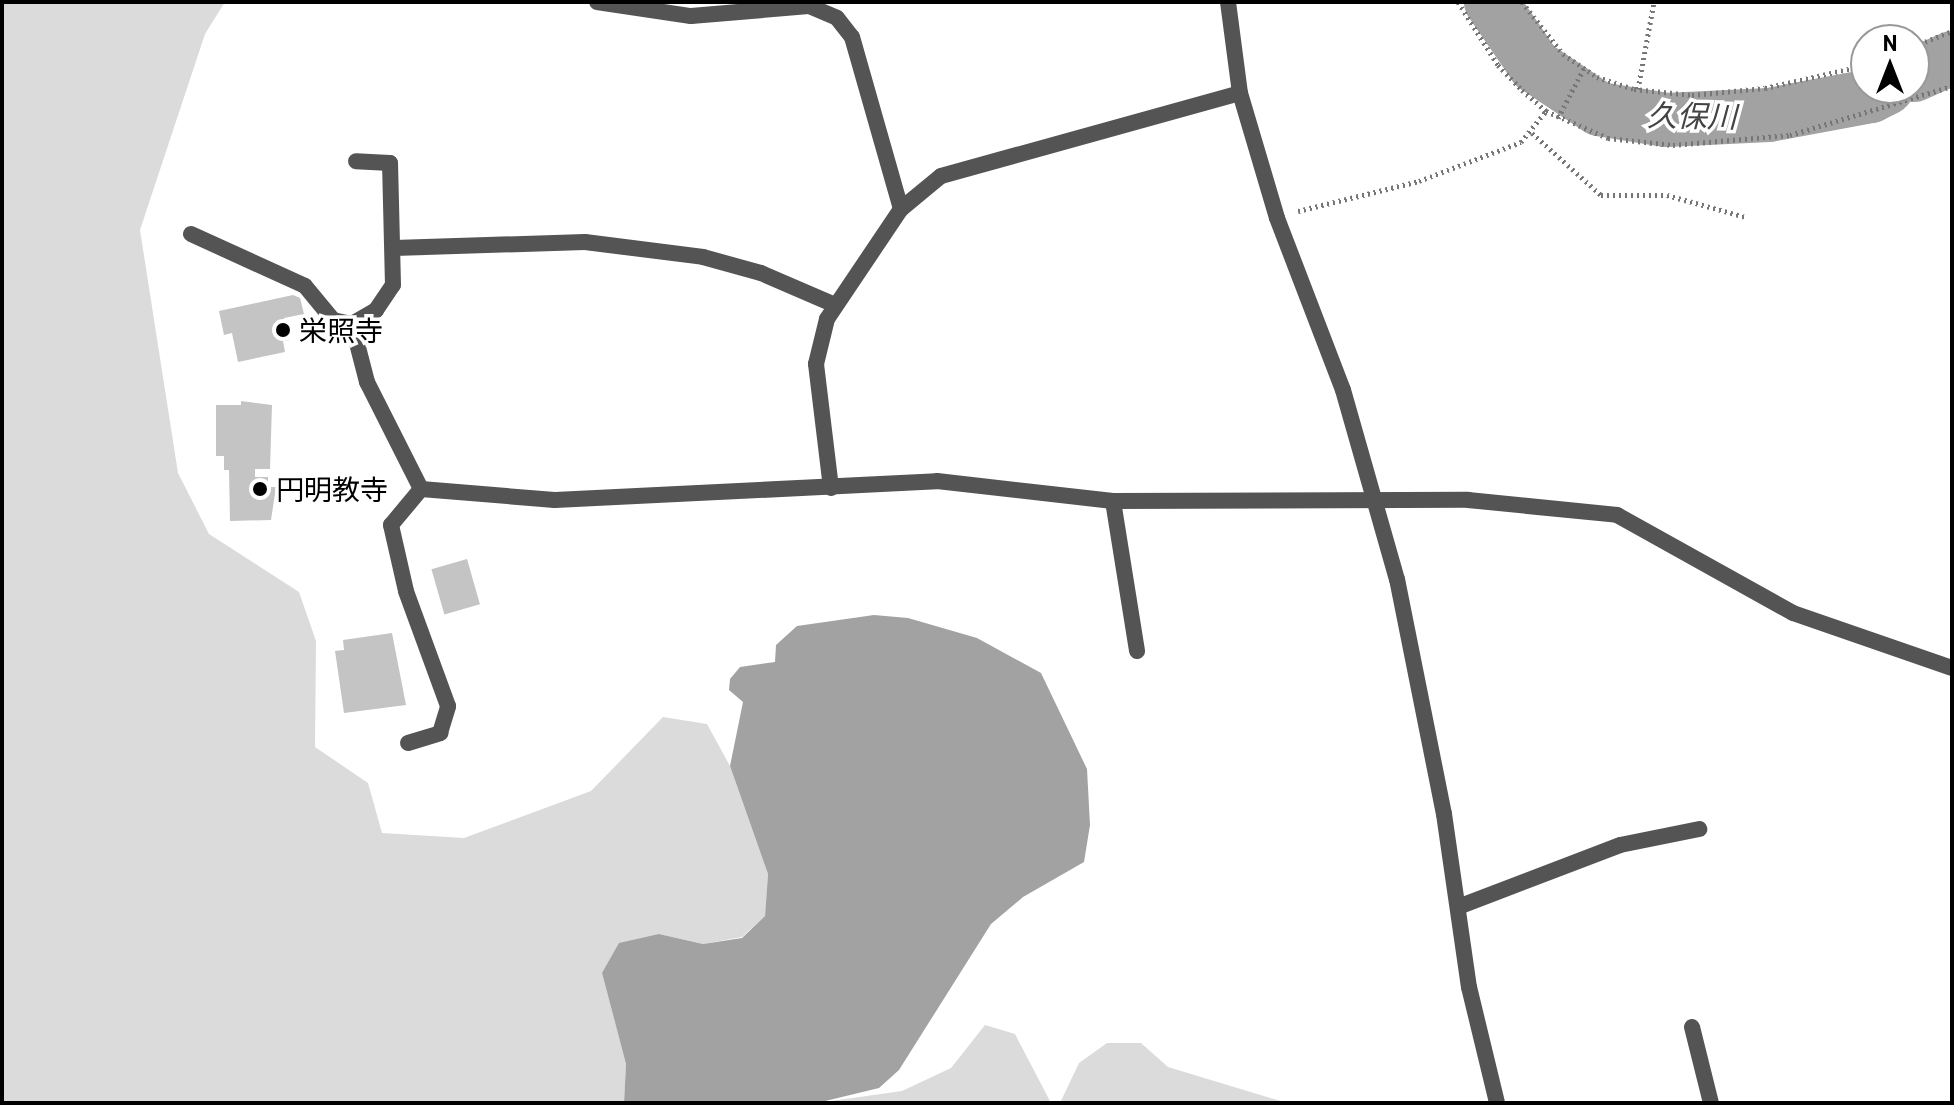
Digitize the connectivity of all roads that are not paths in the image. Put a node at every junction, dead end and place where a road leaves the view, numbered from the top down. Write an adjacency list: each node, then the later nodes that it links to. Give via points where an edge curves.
1 (597, 2): 3 (street)
2 (1228, 2): 4 (street)
3 (680, 8): 6 (street, via 809,6 837,18 852,37)
4 (1240, 93): 6 (street, via 941,176); 13 (street, via 1277,218 1343,390)
5 (356, 161): 8 (street, via 390,163)
6 (901, 209): 9 (street)
7 (191, 234): 10 (street, via 305,286 333,320)
8 (394, 248): 9 (street, via 585,242 703,257 761,273); 10 (street, via 393,285 376,310)
9 (835, 305): 11 (street, via 816,364)
10 (352, 324): 12 (street, via 367,382)
11 (831, 488): 12 (street, via 555,500); 14 (street, via 937,481)
12 (421, 489): 17 (street, via 391,525 406,591 448,706 440,733)
13 (1377, 499): 14 (street); 16 (street, via 1468,500 1617,515 1793,613); 19 (street, via 1400,591)
14 (1113, 501): 15 (street)
15 (1137, 651)
16 (1952, 668)
17 (408, 743)
18 (1699, 829): 19 (street, via 1620,845)
19 (1458, 907): 21 (street, via 1469,987)
20 (1692, 1027): 22 (street)
21 (1497, 1103)
22 (1711, 1103)

